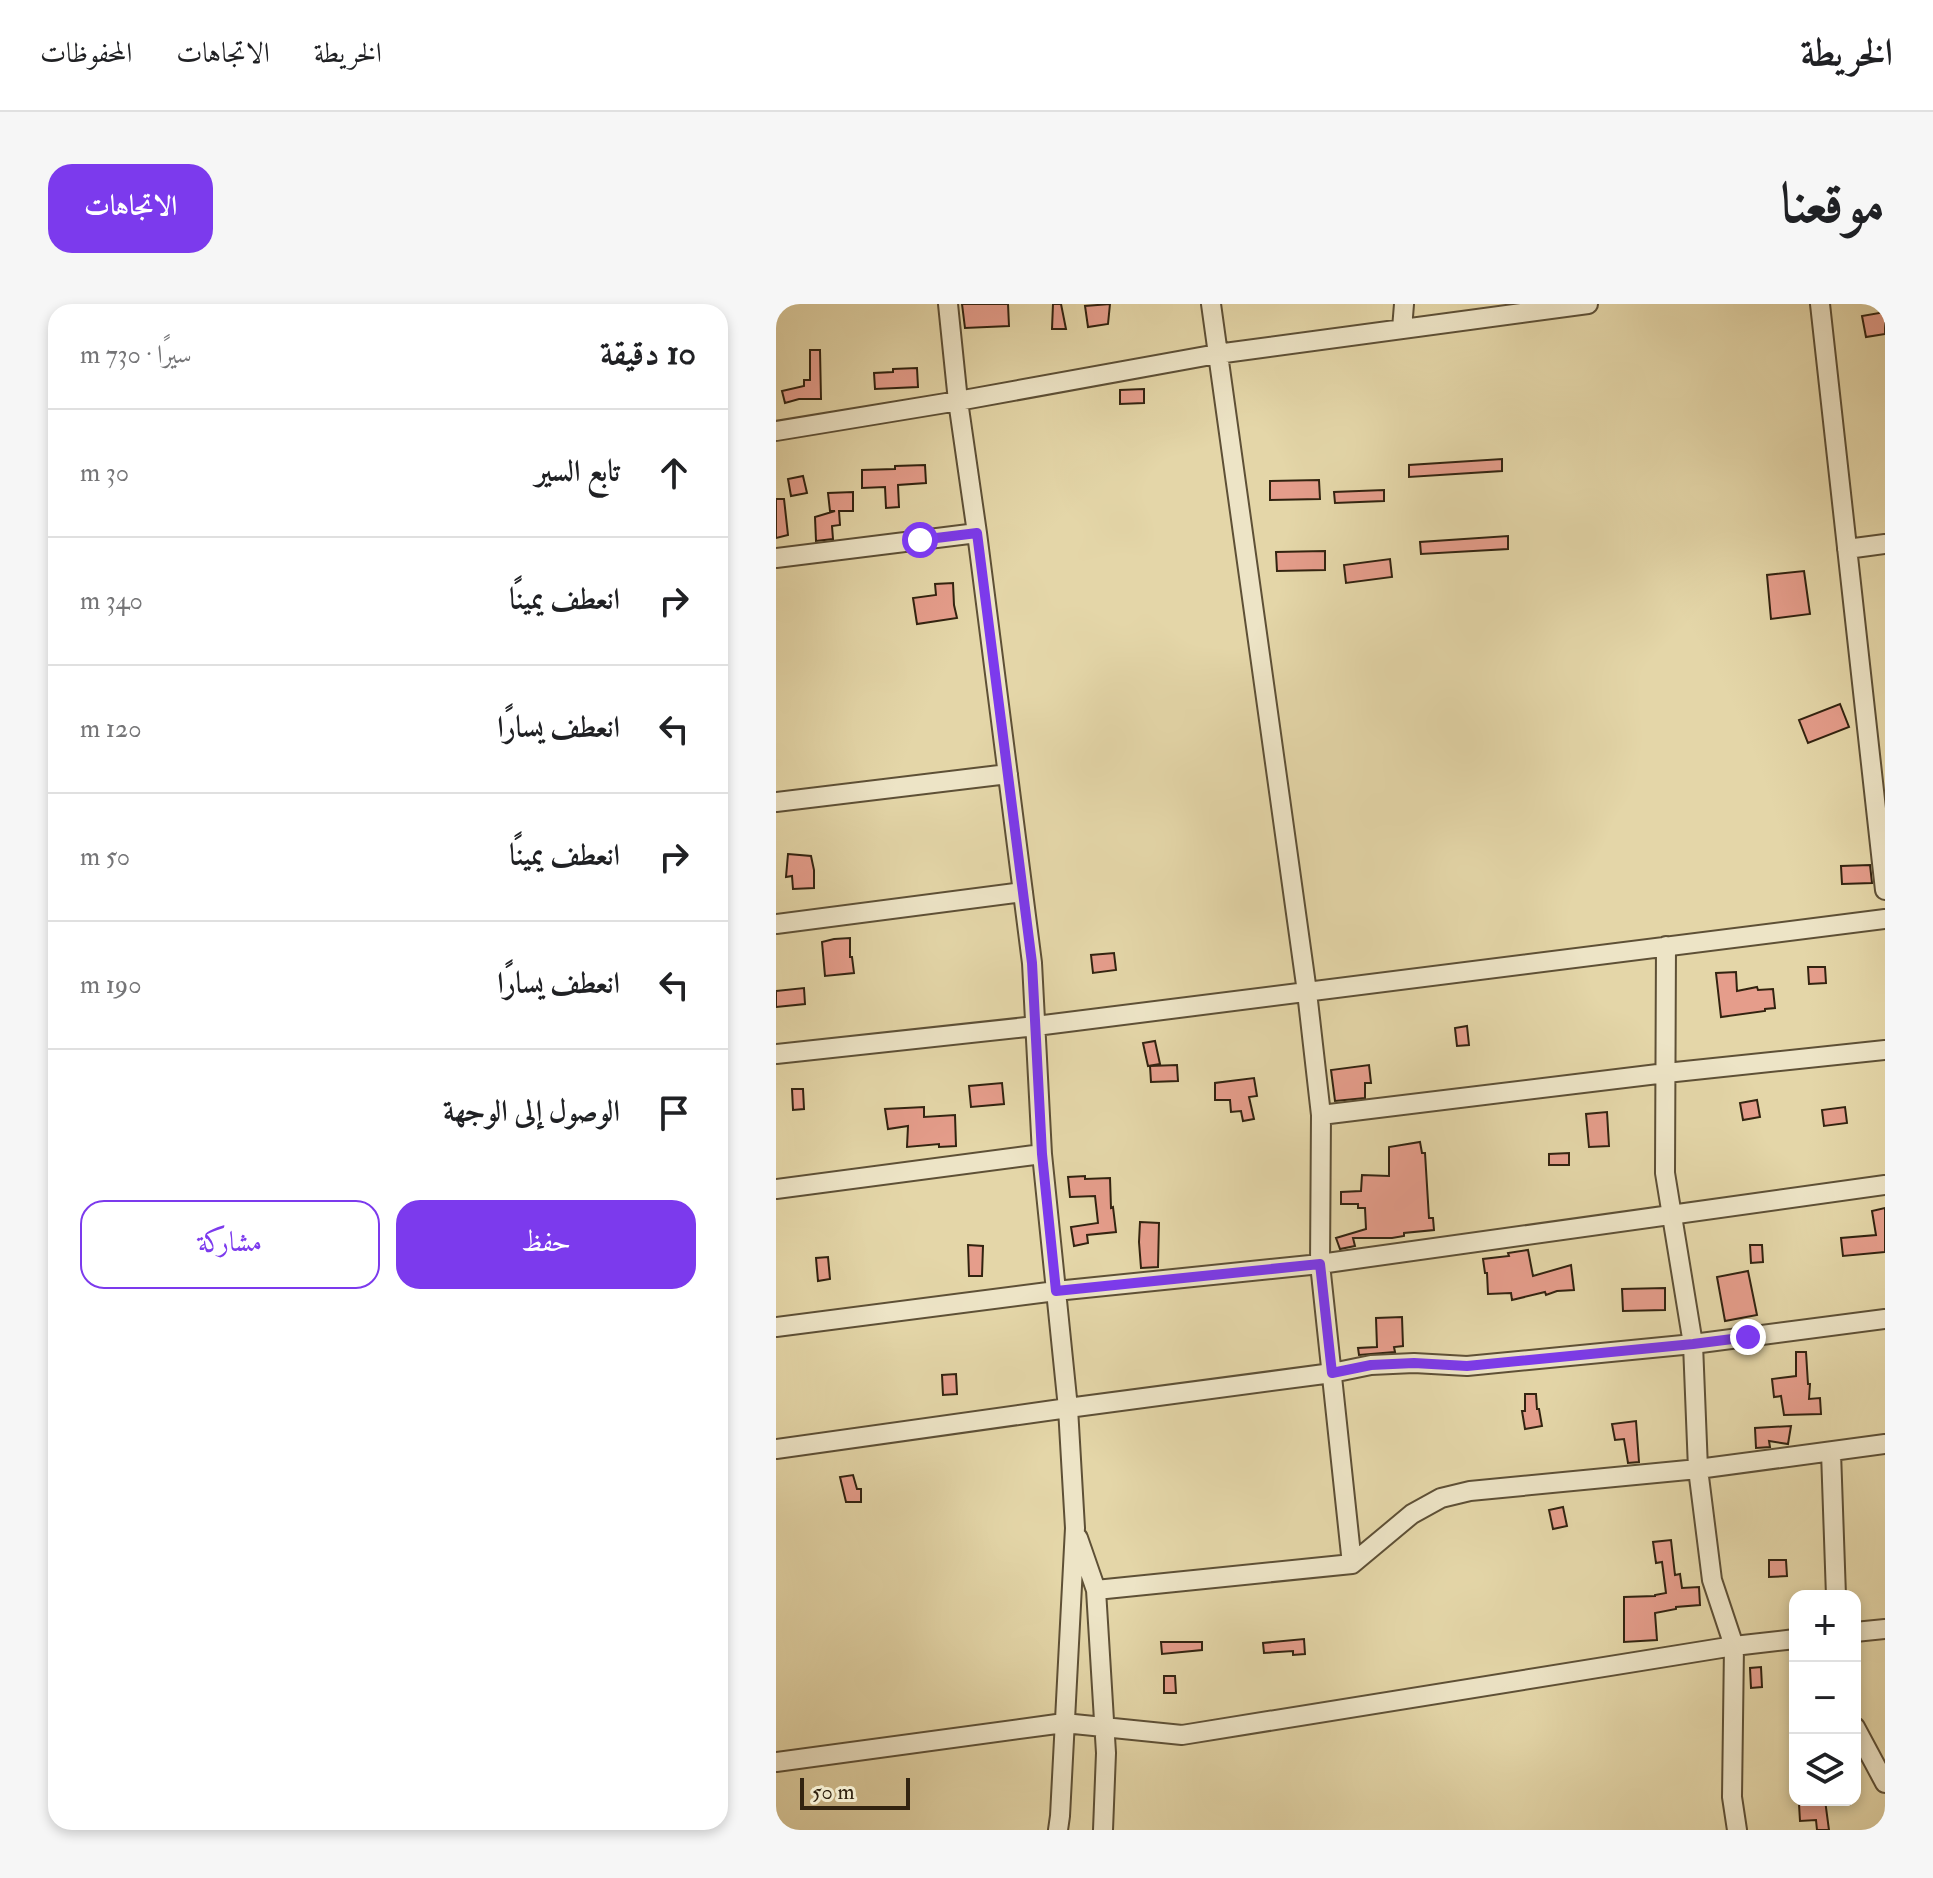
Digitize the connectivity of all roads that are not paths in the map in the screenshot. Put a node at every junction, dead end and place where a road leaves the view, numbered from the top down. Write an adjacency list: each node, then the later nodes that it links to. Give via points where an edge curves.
1 (948, 304): 9 (street)
2 (1211, 304): 8 (street)
3 (1404, 304): 7 (street)
4 (1588, 304): 6 (street)
5 (1820, 304): 13 (street)
6 (1542, 307): 7 (street)
7 (1402, 329): 8 (street)
8 (1217, 354): 9 (street); 22 (street)
9 (958, 401): 10 (street); 11 (street)
10 (776, 431)
11 (977, 533): 14 (street); 15 (street)
12 (1885, 544): 13 (street)
13 (1847, 549): 17 (street)
14 (776, 558)
15 (1008, 774): 16 (street); 18 (street)
16 (776, 802)
17 (1885, 890)
18 (1023, 892): 20 (street); 23 (street)
19 (1885, 919): 21 (street)
20 (776, 924)
21 (1666, 946): 22 (street); 26 (street)
22 (1307, 992): 23 (street); 27 (street)
23 (1036, 1026): 25 (street); 28 (street)
24 (1885, 1050): 26 (street)
25 (776, 1054)
26 (1666, 1073): 27 (street); 31 (street, via 1665,1173)
27 (1321, 1115): 32 (street)
28 (1042, 1154): 30 (street); 33 (street)
29 (1885, 1185): 31 (street)
30 (776, 1189)
31 (1672, 1214): 32 (street); 36 (street)
32 (1320, 1264): 33 (street); 37 (street)
33 (1056, 1291): 35 (street); 38 (street)
34 (1885, 1319): 36 (street)
35 (776, 1327)
36 (1693, 1344): 37 (street, via 1467,1366 1371,1365); 42 (street)
37 (1332, 1373): 38 (street); 44 (street)
38 (1068, 1408): 40 (street); 43 (street)
39 (1885, 1444): 41 (street)
40 (776, 1449)
41 (1831, 1452): 42 (street); 46 (street)
42 (1698, 1469): 44 (street, via 1441,1498 1412,1514); 50 (street, via 1712,1580)
43 (1075, 1528): 45 (street); 51 (street)
44 (1352, 1564): 45 (street)
45 (1096, 1590): 52 (street)
46 (1836, 1590)
47 (1885, 1629): 48 (street)
48 (1861, 1631)
49 (1789, 1640): 50 (street)
50 (1734, 1646): 52 (street, via 1182,1735); 58 (street, via 1732,1797)
51 (1064, 1723): 52 (street); 54 (street); 56 (street)
52 (1104, 1726): 57 (street)
53 (1859, 1734): 55 (street)
54 (776, 1762)
55 (1885, 1783)
56 (1058, 1830)
57 (1103, 1830)
58 (1737, 1830)

